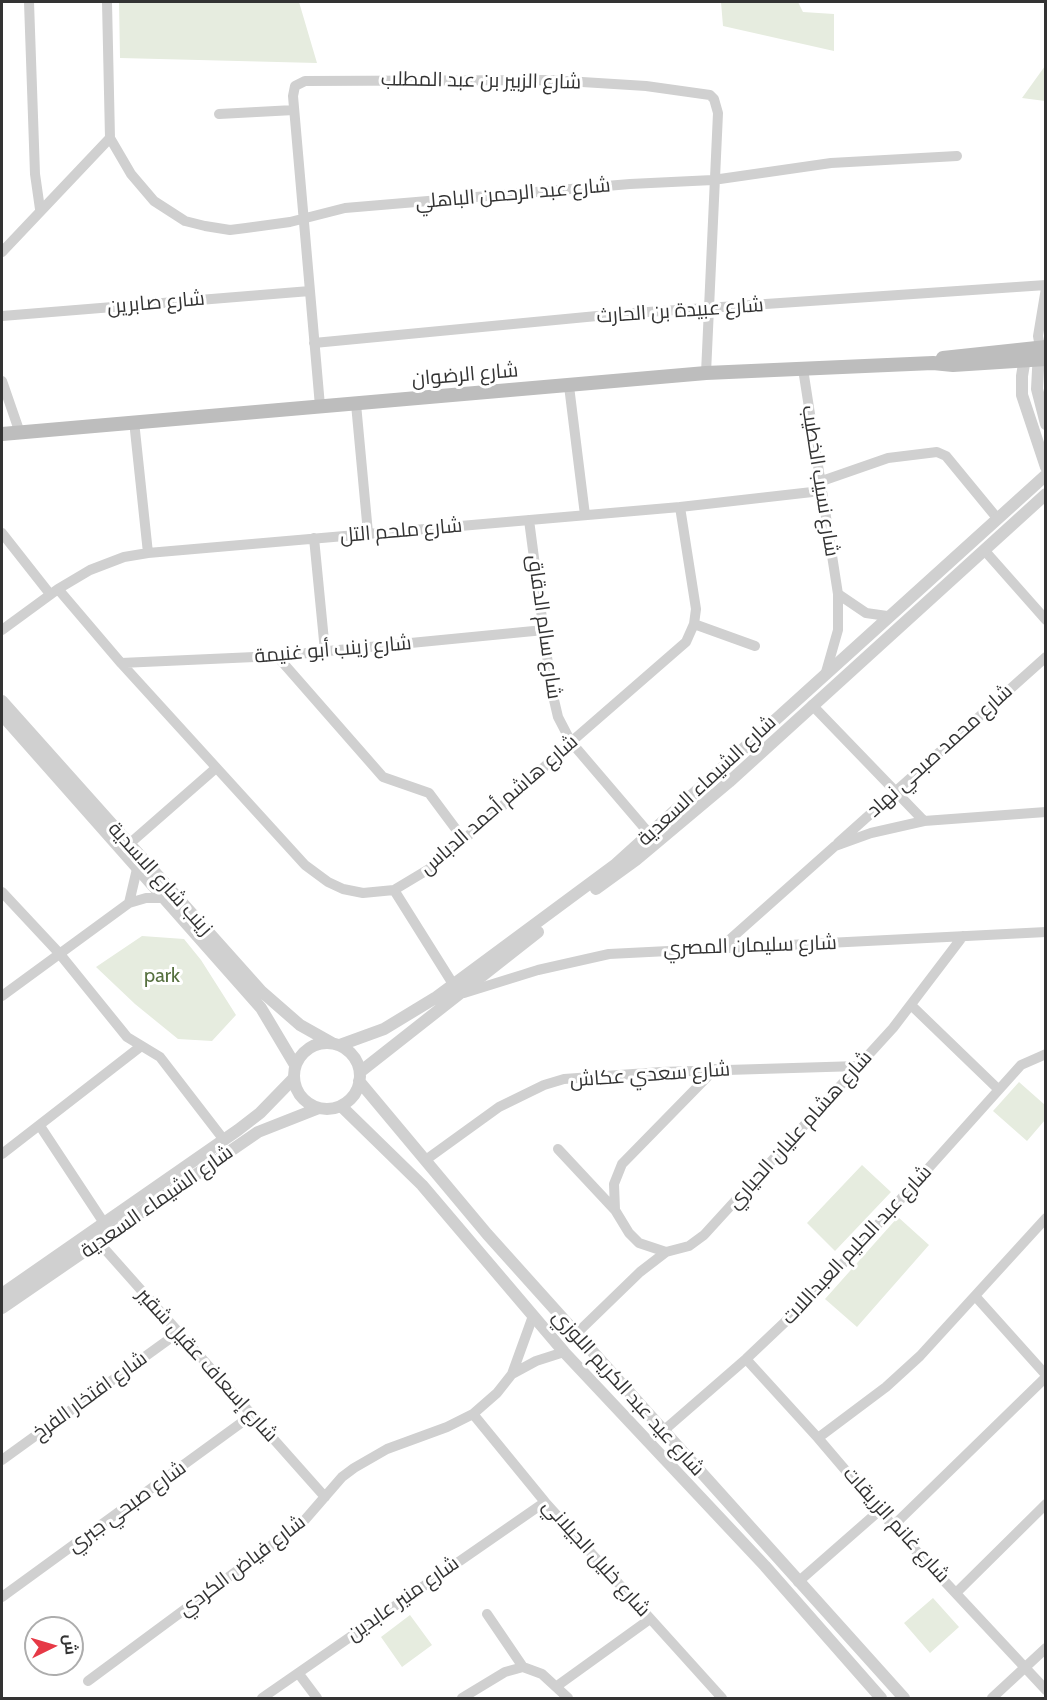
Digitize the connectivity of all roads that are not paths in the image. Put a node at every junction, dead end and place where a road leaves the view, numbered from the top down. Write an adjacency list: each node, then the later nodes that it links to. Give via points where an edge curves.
1 (29, 2): 8 (street, via 35,174)
2 (107, 2): 5 (street)
3 (294, 110): 4 (street); 7 (street, شارع الزبير بن عبد المطلب, via 295,86 304,81 550,80 702,92 714,99 718,113); 9 (street, شارع الزبير بن عبد المطلب)
4 (219, 114)
5 (110, 138): 8 (street); 9 (street, شارع عبد الرحمن الباهلي, via 148,195 185,221 230,230)
6 (957, 156): 7 (street, شارع عبد الرحمن الباهلي, via 831,163)
7 (713, 180): 9 (street, شارع عبد الرحمن الباهلي, via 345,208); 13 (street, شارع الزبير بن عبد المطلب)
8 (40, 209): 10 (street)
9 (304, 218): 12 (street, شارع الزبير بن عبد المطلب)
10 (2, 252)
11 (1046, 286): 13 (street, شارع عبيدة بن الحارث); 16 (street)
12 (310, 291): 14 (street, شارع صابرين); 15 (street, شارع الزبير بن عبد المطلب)
13 (710, 309): 15 (street, شارع عبيدة بن الحارث); 18 (street, شارع الزبير بن عبد المطلب)
14 (2, 316)
15 (314, 343): 22 (street, شارع الزبير بن عبد المطلب)
16 (1037, 351): 17 (main road, شارع الرضوان, via 951,356 933,363); 24 (street, via 1037,389); 25 (street, via 1022,395)
17 (803, 369): 18 (main road, شارع الرضوان); 30 (street, شارع نسيب الخطيب)
18 (706, 373): 20 (main road, شارع الرضوان)
19 (2, 381): 26 (street)
20 (569, 386): 21 (main road, شارع الرضوان); 33 (street)
21 (356, 404): 22 (main road, شارع الرضوان); 37 (street)
22 (320, 406): 23 (main road, شارع الرضوان)
23 (134, 421): 26 (main road, شارع الرضوان); 40 (street)
24 (1044, 421): 25 (street)
25 (1030, 422): 28 (street)
26 (20, 433): 27 (main road, شارع الرضوان)
27 (2, 434)
28 (1046, 467)
29 (1046, 476): 34 (street, شارع الشيماء السعدية)
30 (820, 487): 32 (street, شارع ملحم التل); 34 (street, شارع ملحم التل, via 888,458 937,452 946,456); 42 (street, شارع نسيب الخطيب)
31 (1046, 494): 39 (street, شارع الشيماء السعدية)
32 (680, 507): 33 (street, شارع ملحم التل); 45 (street, via 696,609)
33 (585, 515): 35 (street, شارع ملحم التل)
34 (998, 518): 43 (street, شارع الشيماء السعدية)
35 (529, 520): 37 (street, شارع ملحم التل); 47 (street, شارع سالم الدقاق)
36 (2, 533): 41 (street, شارع هاشم أحمد الدباس)
37 (368, 533): 38 (street, شارع ملحم التل)
38 (314, 538): 40 (street, شارع ملحم التل); 49 (street)
39 (986, 551): 44 (street); 55 (street, شارع الشيماء السعدية)
40 (148, 553): 41 (street, شارع ملحم التل, via 90,570)
41 (54, 591): 46 (street, شارع ملحم التل); 52 (street, شارع هاشم أحمد الدباس)
42 (838, 594): 43 (street, via 866,613); 53 (street, شارع نسيب الخطيب, via 838,630)
43 (887, 616): 53 (street, شارع الشيماء السعدية)
44 (1046, 620)
45 (694, 624): 48 (street); 57 (street, شارع هاشم أحمد الدباس, via 680,649)
46 (2, 630)
47 (544, 630): 49 (street, شارع زينب أبو غنيمة); 57 (street, شارع سالم الدقاق, via 554,703)
48 (755, 646)
49 (325, 651): 50 (street, شارع زينب أبو غنيمة)
50 (277, 656): 52 (street, شارع زينب أبو غنيمة); 63 (street, via 384,777 429,793)
51 (1046, 657): 59 (street, شارع محمد صبحي نهاد)
52 (121, 663): 58 (street, شارع هاشم أحمد الدباس)
53 (826, 672): 62 (street, شارع الشيماء السعدية)
54 (2, 701): 64 (street, زينب شارع الاسدية)
55 (812, 705): 59 (street); 62 (street, شارع الشيماء السعدية)
56 (2, 715): 66 (street, زينب شارع الاسدية)
57 (571, 742): 62 (street, شارع سالم الدقاق); 63 (street, شارع هاشم أحمد الدباس)
58 (216, 768): 64 (street); 67 (street, شارع هاشم أحمد الدباس, via 317,875 356,892)
59 (895, 793): 61 (street); 65 (street, شارع محمد صبحي نهاد)
60 (1046, 812): 61 (street)
61 (924, 821): 65 (street)
62 (654, 838): 75 (street, شارع الشيماء السعدية)
63 (464, 840): 67 (street, شارع هاشم أحمد الدباس, via 429,869)
64 (128, 844): 78 (street, زينب شارع الاسدية, via 261,991 293,1020)
65 (835, 846): 73 (street, شارع محمد صبحي نهاد)
66 (137, 869): 69 (street, زينب شارع الاسدية); 70 (street)
67 (394, 890): 75 (street)
68 (2, 892): 74 (street)
69 (164, 898): 70 (street); 83 (street, زينب شارع الاسدية, via 269,1017)
70 (129, 903): 74 (street)
71 (1046, 932): 72 (street, شارع سليمان المصري)
72 (963, 936): 73 (street, شارع سليمان المصري); 77 (street, شارع هشام عليان الحياري)
73 (718, 950): 75 (street, شارع سليمان المصري, via 609,954 467,992)
74 (59, 953): 76 (street); 79 (street, via 127,1037)
75 (456, 988): 78 (street, شارع الشيماء السعدية, via 384,1029); 84 (street, شارع الشيماء السعدية)
76 (2, 996)
77 (912, 1006): 81 (street, شارع هشام عليان الحياري); 85 (street)
78 (336, 1044): 83 (street, via 314,1045 306,1050); 84 (street, via 353,1056)
79 (140, 1047): 88 (street); 89 (street, via 160,1057)
80 (1046, 1054): 85 (street, شارع عبد الحليم العبداللات, via 1021,1065)
81 (859, 1066): 82 (street, شارع سعدي عكاش); 98 (street, شارع هشام عليان الحياري, via 704,1235 689,1246)
82 (715, 1069): 92 (street, شارع سعدي عكاش, via 581,1076 544,1085 499,1107); 93 (street, via 622,1164 614,1184)
83 (295, 1072): 87 (street, via 302,1098); 89 (street, شارع الشيماء السعدية, via 260,1113)
84 (360, 1076): 86 (street, via 356,1091); 92 (street, شارع عيد عبد الكريم اللوزي)
85 (998, 1089): 106 (street, شارع عبد الحليم العبداللات, via 820,1288)
86 (341, 1106): 87 (street); 102 (street, شارع عيد عبد الكريم اللوزي, via 422,1185)
87 (319, 1108): 97 (street, شارع الشيماء السعدية, via 258,1132)
88 (40, 1126): 91 (street); 95 (street)
89 (224, 1140): 95 (street, شارع الشيماء السعدية)
90 (558, 1149): 93 (street)
91 (2, 1154)
92 (428, 1159): 104 (street, شارع عيد عبد الكريم اللوزي)
93 (615, 1210): 98 (street, via 639,1243)
94 (1046, 1218): 100 (street)
95 (104, 1223): 96 (street, شارع الشيماء السعدية)
96 (90, 1232): 97 (street, شارع إسعاف عقيل شقير); 99 (street, شارع الشيماء السعدية)
97 (98, 1243): 101 (street, شارع الشيماء السعدية); 103 (street, شارع إسعاف عقيل شقير)
98 (666, 1252): 104 (street, شارع هشام عليان الحياري)
99 (2, 1294)
100 (976, 1297): 108 (street); 112 (street, via 886,1387)
101 (2, 1308)
102 (533, 1316): 105 (street, شارع عيد عبد الكريم اللوزي); 107 (street, شارع فياض الكردي)
103 (178, 1332): 110 (street, شارع إسعاف عقيل شقير); 113 (street, شارع افتخار الفرخ)
104 (576, 1334): 111 (street, شارع عيد عبد الكريم اللوزي)
105 (564, 1353): 107 (street, شارع فياض الكردي, via 536,1361); 136 (street, شارع عيد عبد الكريم اللوزي, via 757,1557)
106 (746, 1359): 111 (street, شارع عبد الحليم العبداللات); 112 (street, شارع غانم الزريقات)
107 (512, 1374): 109 (street, شارع فياض الكردي)
108 (1046, 1376): 118 (street)
109 (473, 1414): 114 (street, شارع فياض الكردي, via 370,1457); 115 (street, شارع خليل الجيلاني)
110 (252, 1415): 114 (street, شارع إسعاف عقيل شقير); 121 (street, شارع صبحي جبري)
111 (662, 1432): 119 (street, شارع عيد عبد الكريم اللوزي)
112 (818, 1438): 117 (street, شارع غانم الزريقات)
113 (2, 1460)
114 (325, 1497): 128 (street, شارع فياض الكردي, via 303,1522)
115 (545, 1502): 123 (street, شارع خليل الجيلاني); 127 (street, شارع منير عابدين)
116 (1046, 1504): 120 (street)
117 (879, 1511): 118 (street, شارع غانم الزريقات); 119 (street)
118 (893, 1526): 120 (street, شارع غانم الزريقات)
119 (798, 1582): 137 (street, شارع عيد عبد الكريم اللوزي)
120 (957, 1592): 125 (street, شارع غانم الزريقات)
121 (2, 1597)
122 (487, 1614): 126 (street)
123 (650, 1619): 129 (street); 135 (street, شارع خليل الجيلاني)
124 (1046, 1648): 125 (street)
125 (1025, 1666): 130 (street, شارع غانم الزريقات); 138 (street)
126 (523, 1667): 129 (street, via 536,1670); 133 (street, via 506,1672)
127 (299, 1674): 131 (street, شارع منير عابدين); 132 (street)
128 (88, 1681)
129 (557, 1686): 134 (street)
130 (1046, 1690)
131 (262, 1698)
132 (317, 1698)
133 (462, 1698)
134 (568, 1698)
135 (722, 1698)
136 (881, 1698)
137 (904, 1698)
138 (992, 1698)

